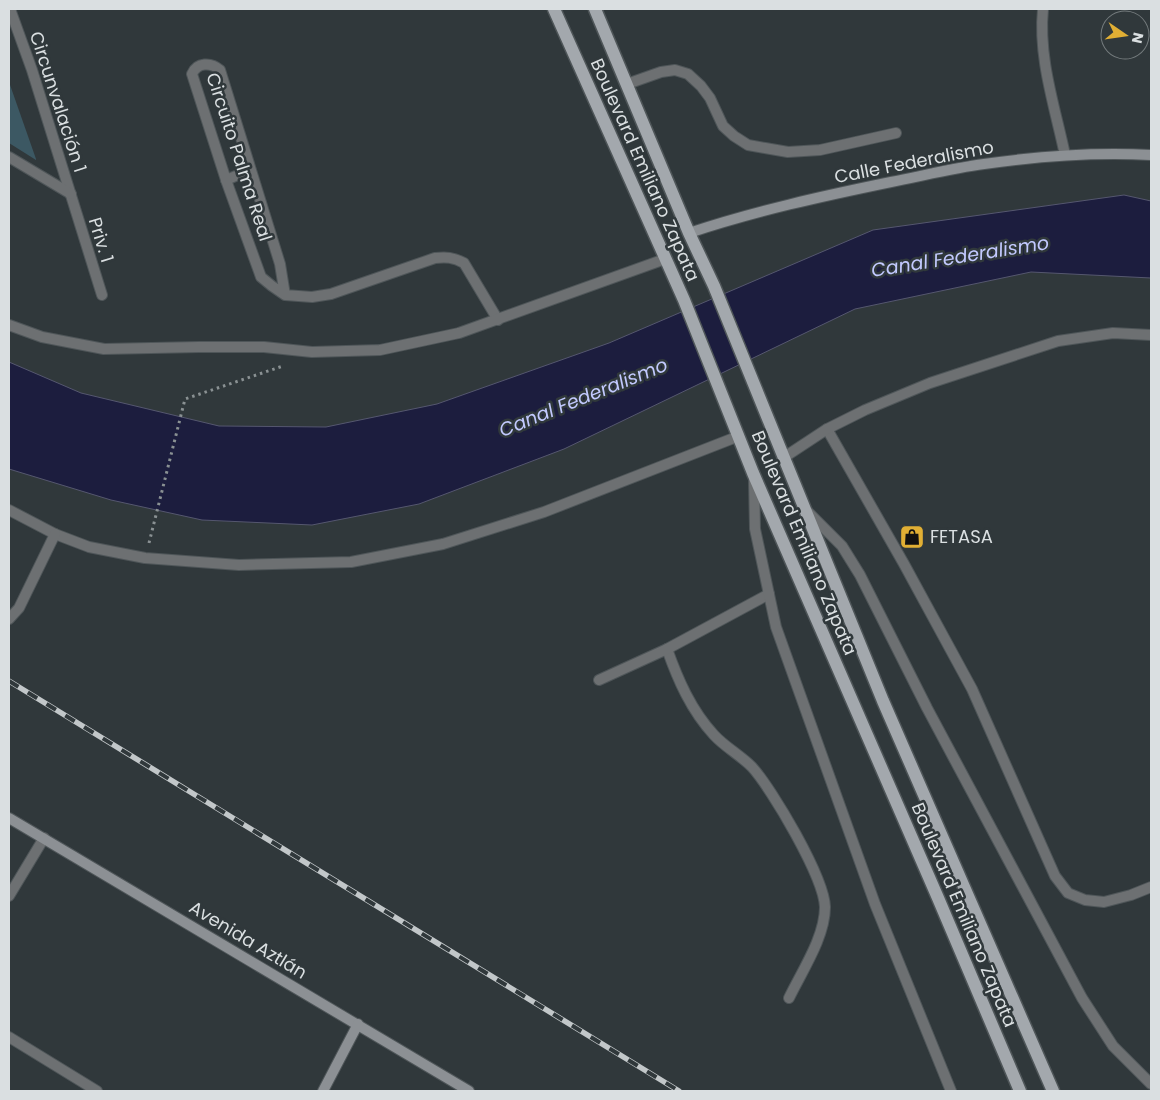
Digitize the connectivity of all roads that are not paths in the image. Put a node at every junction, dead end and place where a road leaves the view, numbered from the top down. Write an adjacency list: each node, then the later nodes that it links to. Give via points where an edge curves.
1 (10, 9): 12 (street, Circunvalación 1)
2 (554, 9): 14 (main road, Boulevard Emiliano Zapata)
3 (595, 9): 5 (main road, Boulevard Emiliano Zapata)
4 (1042, 9): 7 (street, via 1042,41 1049,87)
5 (627, 84): 6 (street, via 661,72 675,70 688,74 710,98 723,126 748,145 788,152 820,150); 13 (main road, Boulevard Emiliano Zapata)
6 (896, 133)
7 (1065, 155): 8 (main road, Calle Federalismo); 13 (main road, Calle Federalismo, via 983,164 851,190)
8 (1151, 155)
9 (9, 157): 12 (street, Circunvalación 1)
10 (250, 170): 11 (street); 11 (street, Circuito Palma Real, via 220,70 215,66 200,65 192,74); 16 (street, Circuito Palma Real, via 280,264)
11 (226, 180): 16 (street, Circuito Palma Real, via 261,277)
12 (70, 194): 15 (street, Priv. 1)
13 (688, 233): 22 (main road, Boulevard Emiliano Zapata, via 714,286)
14 (665, 259): 17 (street); 21 (main road, Boulevard Emiliano Zapata)
15 (102, 295)
16 (285, 295): 17 (street, via 312,297 331,294 446,256 464,263)
17 (498, 320): 18 (street, via 459,333 380,350 312,352 255,347 104,349 42,337)
18 (9, 325)
19 (1151, 335): 20 (street, via 1113,333 1058,341 930,383)
20 (826, 429): 22 (street); 33 (street, via 972,689 1055,876 1068,894 1086,900 1104,902)
21 (739, 436): 23 (main road, Boulevard Emiliano Zapata); 26 (street, via 544,512 443,544 350,562 239,565 145,558 89,547)
22 (784, 458): 24 (main road, Boulevard Emiliano Zapata)
23 (753, 473): 27 (street, via 755,529); 43 (main road, Boulevard Emiliano Zapata)
24 (803, 508): 38 (street, via 842,546 860,575 926,708 1082,998 1112,1046); 44 (main road, Boulevard Emiliano Zapata, via 883,702)
25 (9, 510): 26 (street)
26 (54, 534): 28 (street, via 19,608)
27 (768, 594): 29 (street); 42 (street, via 776,627 875,904)
28 (9, 619)
29 (667, 649): 30 (street); 35 (street, via 695,710 714,736 751,766 770,789 822,889 825,907 822,932)
30 (599, 680)
31 (9, 818): 32 (main road, Avenida Aztlán)
32 (44, 838): 34 (street); 36 (main road, Avenida Aztlán)
33 (1151, 887)
34 (9, 896)
35 (789, 998)
36 (358, 1024): 40 (main road); 41 (main road, Avenida Aztlán)
37 (9, 1038): 39 (street)
38 (1151, 1084)
39 (97, 1091)
40 (322, 1091)
41 (469, 1091)
42 (951, 1091)
43 (1020, 1091)
44 (1053, 1091)

